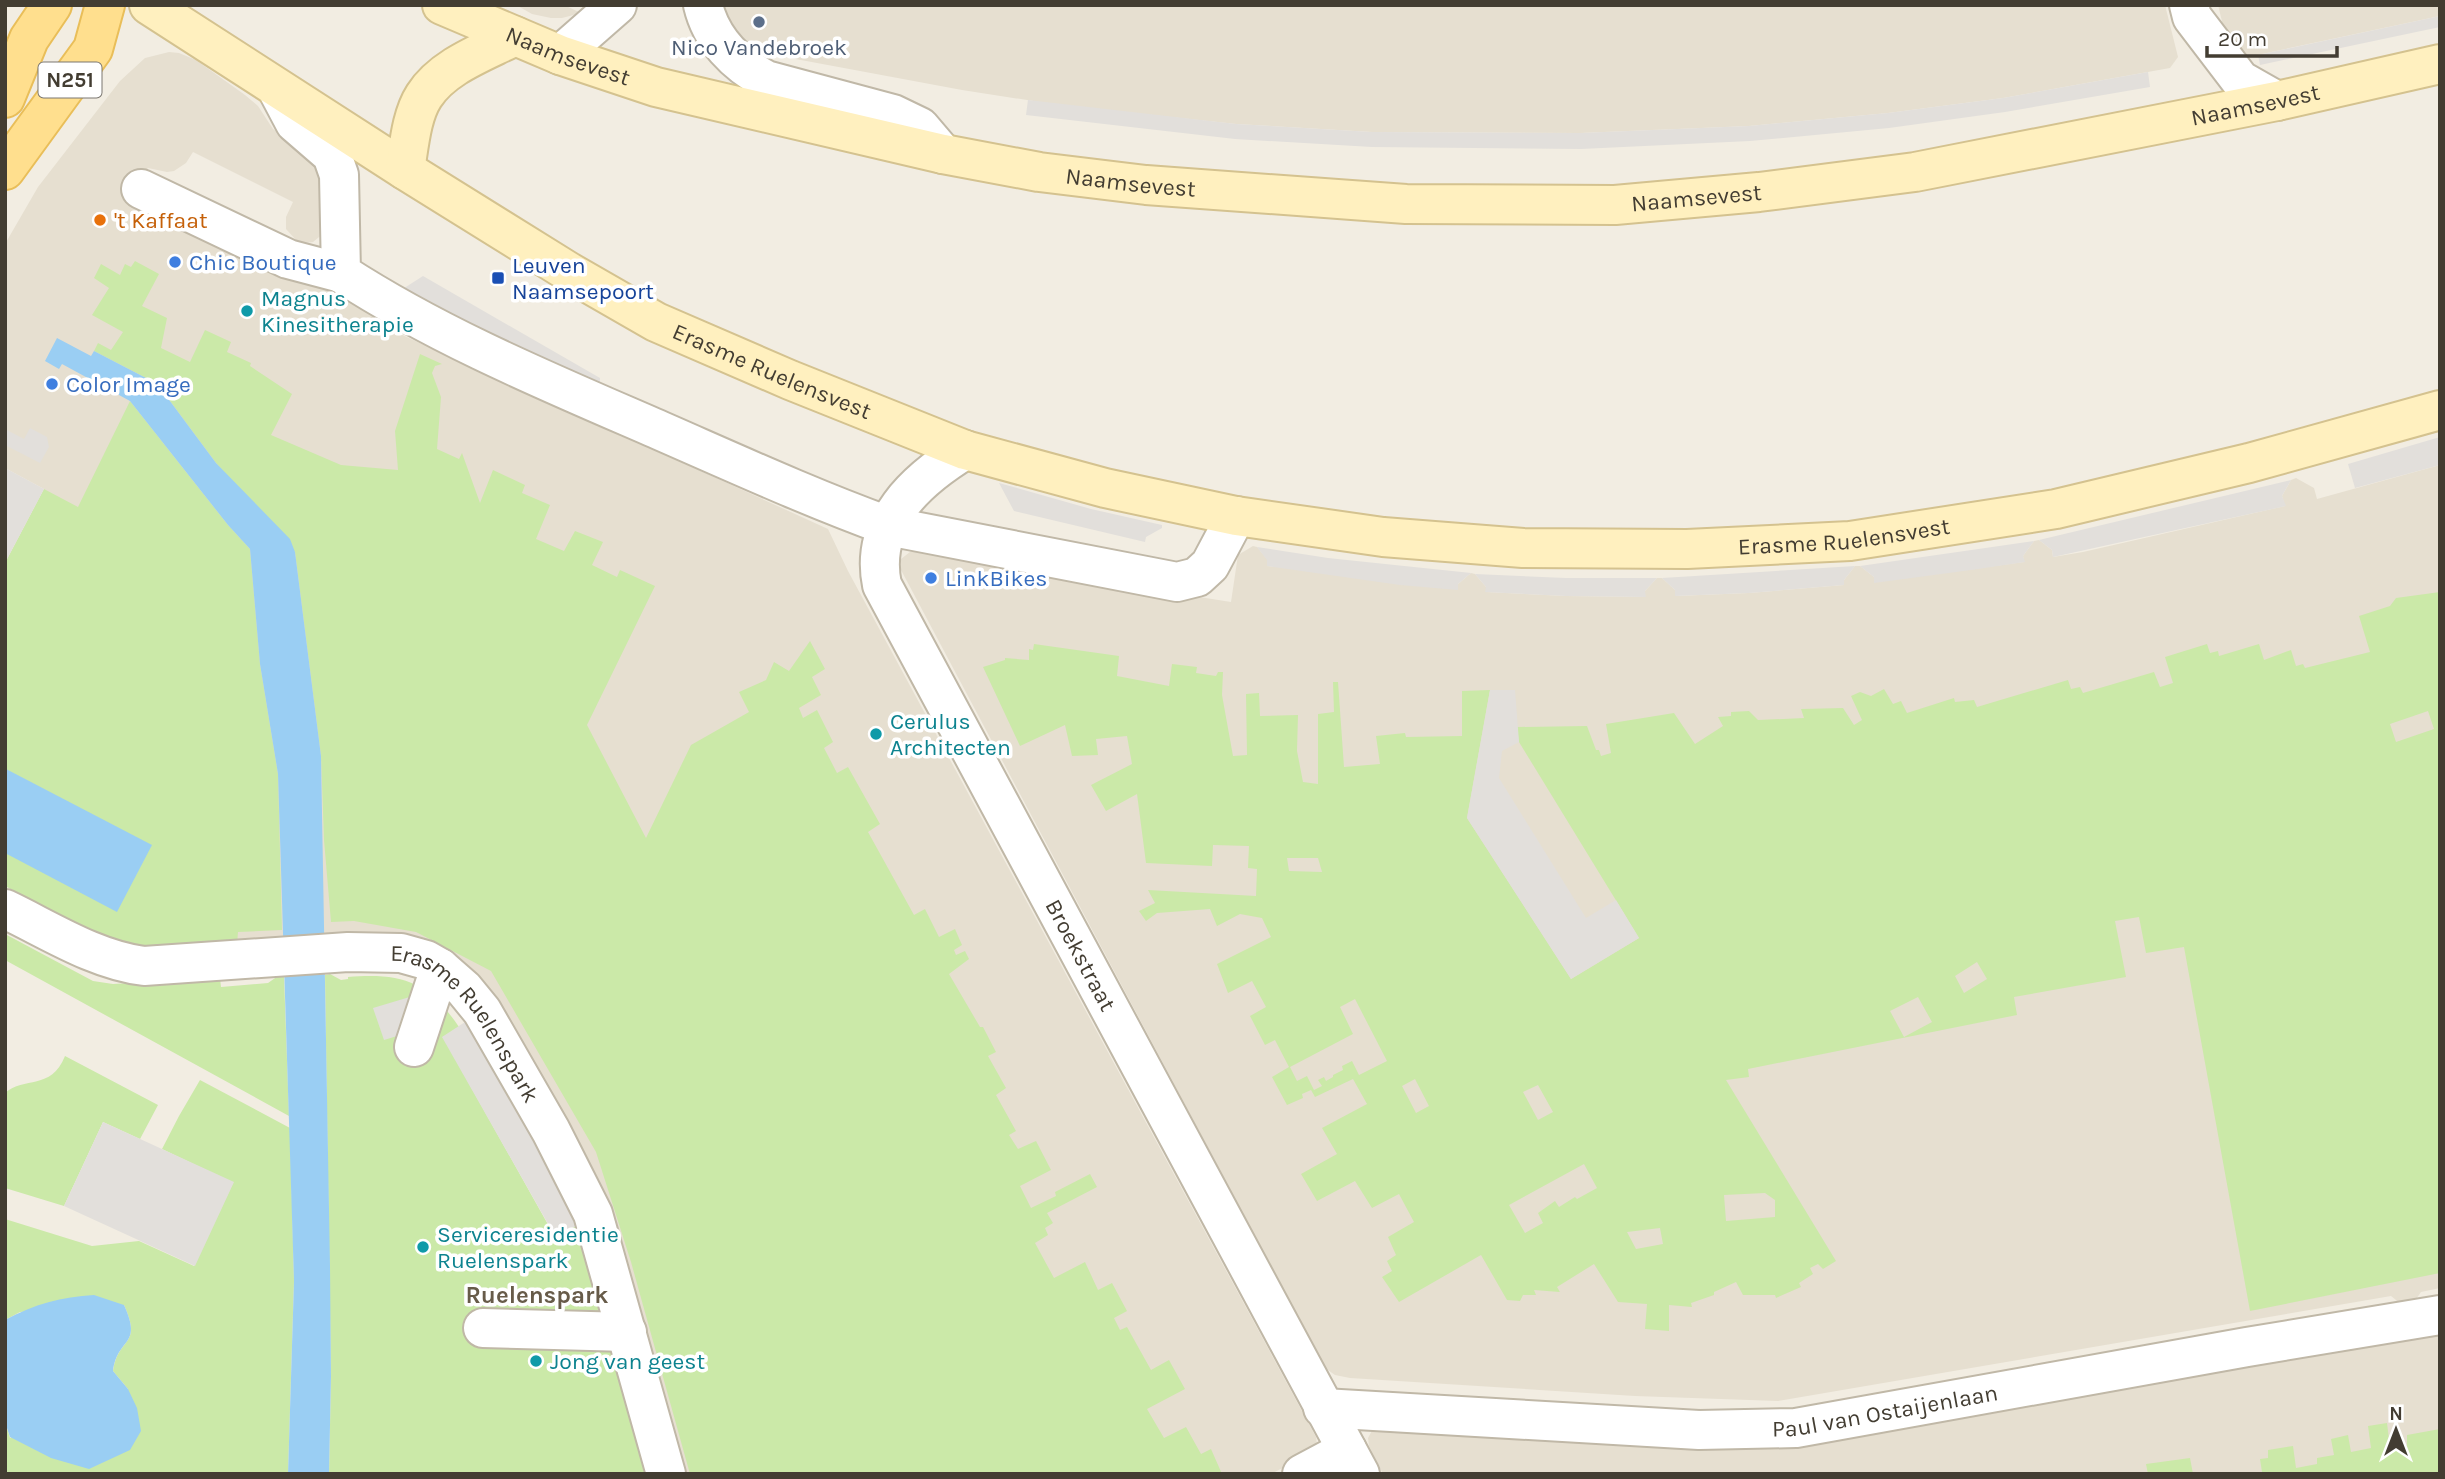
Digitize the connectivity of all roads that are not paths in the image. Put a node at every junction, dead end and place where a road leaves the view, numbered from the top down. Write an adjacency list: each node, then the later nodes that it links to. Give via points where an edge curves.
1 (52, 5): 11 (main road, N251, via 29,39)
2 (105, 5): 15 (main road, N251, via 93,49)
3 (149, 5): 12 (main road, Erasme Ruelensvest)
4 (442, 5): 8 (main road, Naamsevest)
5 (617, 5): 9 (street)
6 (703, 5): 14 (street, via 707,22 728,52 748,70 766,80 893,114 920,127)
7 (2189, 5): 13 (street, via 2192,17 2240,80)
8 (515, 37): 9 (main road, Naamsevest); 16 (main road, via 435,81 422,98)
9 (560, 55): 14 (main road, Naamsevest, via 676,93)
10 (2440, 64): 13 (main road, Naamsevest)
11 (8, 87)
12 (277, 89): 16 (main road, Erasme Ruelensvest); 18 (street, Erasme Ruelensvest, via 295,123 332,155 339,175)
13 (2277, 101): 14 (main road, Naamsevest, via 1915,172 1615,205 1406,204 1173,187 1039,172)
14 (943, 154)
15 (5, 170)
16 (405, 170): 20 (main road, Erasme Ruelensvest, via 656,322)
17 (141, 189): 18 (street, via 288,259)
18 (341, 273): 22 (street, via 452,337)
19 (2440, 410): 21 (main road, Erasme Ruelensvest, via 2249,463 2056,509 1850,541 1687,550 1522,548 1382,537)
20 (965, 450): 21 (main road, Erasme Ruelensvest, via 1105,488); 22 (street, Broekstraat, via 909,492)
21 (1236, 516): 22 (street, via 1210,565 1197,578 1178,582)
22 (888, 526): 29 (street, Broekstraat, via 878,565 882,585)
23 (5, 909): 24 (street, Erasme Ruelenspark, via 121,963 144,966 348,952 401,953)
24 (440, 968): 25 (street); 28 (street, Erasme Ruelenspark, via 482,1012 551,1131 593,1214)
25 (414, 1047)
26 (2440, 1315): 29 (street, Paul van Ostaijenlaan, via 1796,1428 1699,1430)
27 (483, 1328): 28 (street)
28 (627, 1332): 31 (street, Erasme Ruelenspark)
29 (1324, 1408): 30 (street, Broekstraat)
30 (1354, 1462): 32 (street)
31 (666, 1474)
32 (1302, 1474)

